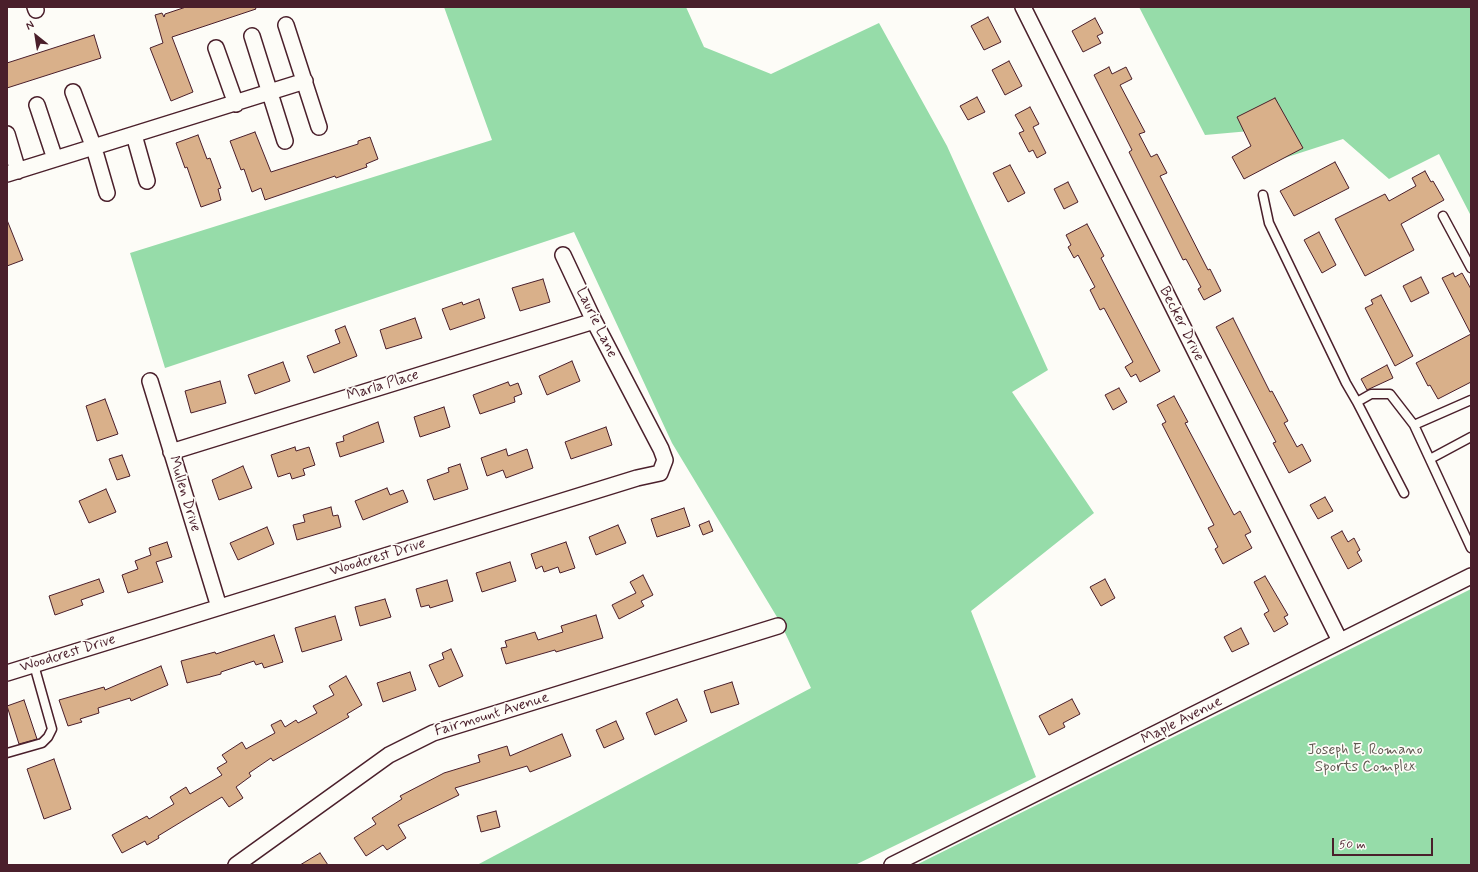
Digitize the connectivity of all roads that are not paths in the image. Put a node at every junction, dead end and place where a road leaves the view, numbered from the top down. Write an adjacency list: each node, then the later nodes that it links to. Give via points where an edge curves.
1 (1022, 7): 37 (street, Becker Drive)
2 (286, 25): 5 (street)
3 (252, 36): 7 (street)
4 (216, 48): 8 (street)
5 (305, 81): 7 (street); 10 (street)
6 (73, 92): 14 (street)
7 (269, 93): 8 (street); 13 (street)
8 (236, 104): 12 (street)
9 (37, 105): 15 (street)
10 (319, 127)
11 (7, 134): 16 (street)
12 (134, 135): 14 (street); 17 (street)
13 (285, 141)
14 (94, 148): 15 (street); 18 (street)
15 (55, 159): 16 (street)
16 (12, 173)
17 (147, 181)
18 (107, 194)
19 (1263, 195): 27 (lane, via 1269,223)
20 (1443, 216): 22 (lane)
21 (563, 255): 23 (street, Laurie Lane)
22 (1471, 268)
23 (594, 321): 25 (street, Laurie Lane); 30 (street, Marla Place)
24 (150, 381): 30 (street, Mullen Drive)
25 (629, 390): 35 (street, Woodcrest Drive, via 661,449 665,460 660,473)
26 (1471, 400): 28 (lane)
27 (1357, 402): 28 (lane, via 1371,394 1390,394); 32 (lane)
28 (1414, 425): 31 (lane)
29 (1471, 437): 31 (lane)
30 (171, 452): 35 (street, Mullen Drive)
31 (1430, 459): 33 (lane)
32 (1404, 493)
33 (1471, 548)
34 (1471, 576): 37 (street, Maple Avenue)
35 (219, 607): 38 (street, Woodcrest Drive)
36 (778, 626): 41 (street, Fairmount Avenue, via 417,740 389,755)
37 (1340, 641): 42 (street, Maple Avenue)
38 (34, 665): 39 (street, Woodcrest Drive); 40 (lane, via 52,729 42,743)
39 (7, 673)
40 (7, 752)
41 (236, 865)
42 (892, 865)

